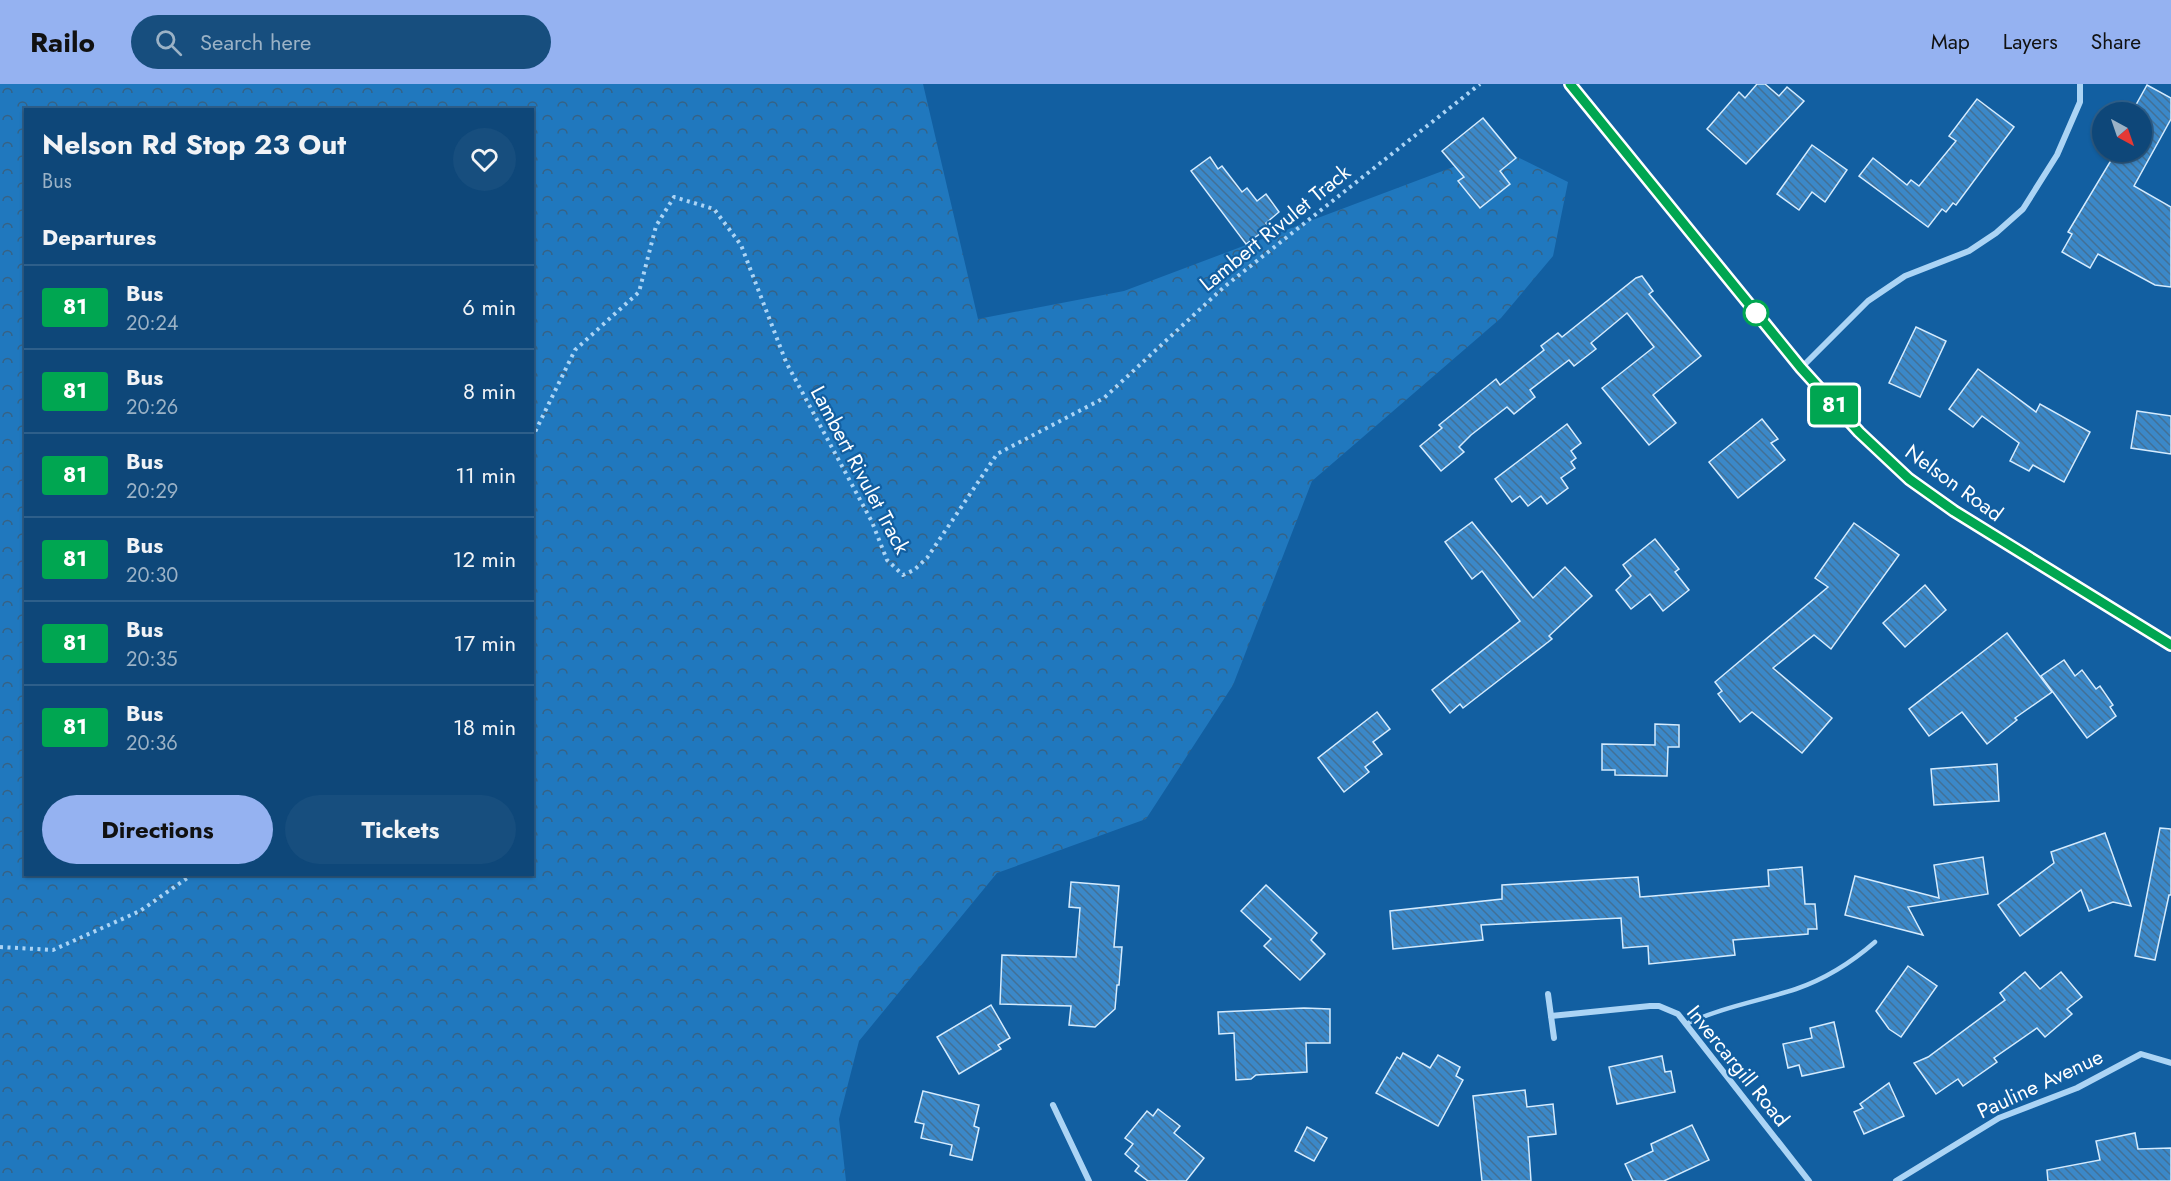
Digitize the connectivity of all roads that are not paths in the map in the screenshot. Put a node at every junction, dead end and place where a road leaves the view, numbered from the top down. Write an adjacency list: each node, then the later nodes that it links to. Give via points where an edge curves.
1 (1570, 84): 3 (street, Nelson Road)
2 (2080, 84): 3 (street, via 2080,102 2057,155 2023,209 1969,251 1905,276 1868,301)
3 (1801, 368): 4 (street, Nelson Road, via 1859,432 1909,479)
4 (2171, 645)
5 (1875, 942): 8 (lane, via 1833,972 1798,988 1715,1010)
6 (1548, 994): 7 (street)
7 (1551, 1016): 8 (street, Invercargill Road, via 1659,1006 1678,1014); 9 (street)
8 (1686, 1024): 13 (street, Invercargill Road)
9 (1554, 1038)
10 (2171, 1063): 14 (street, Pauline Avenue, via 2141,1054 2077,1088 1999,1118)
11 (1053, 1105): 12 (street)
12 (1089, 1181)
13 (1809, 1181)
14 (1896, 1181)

